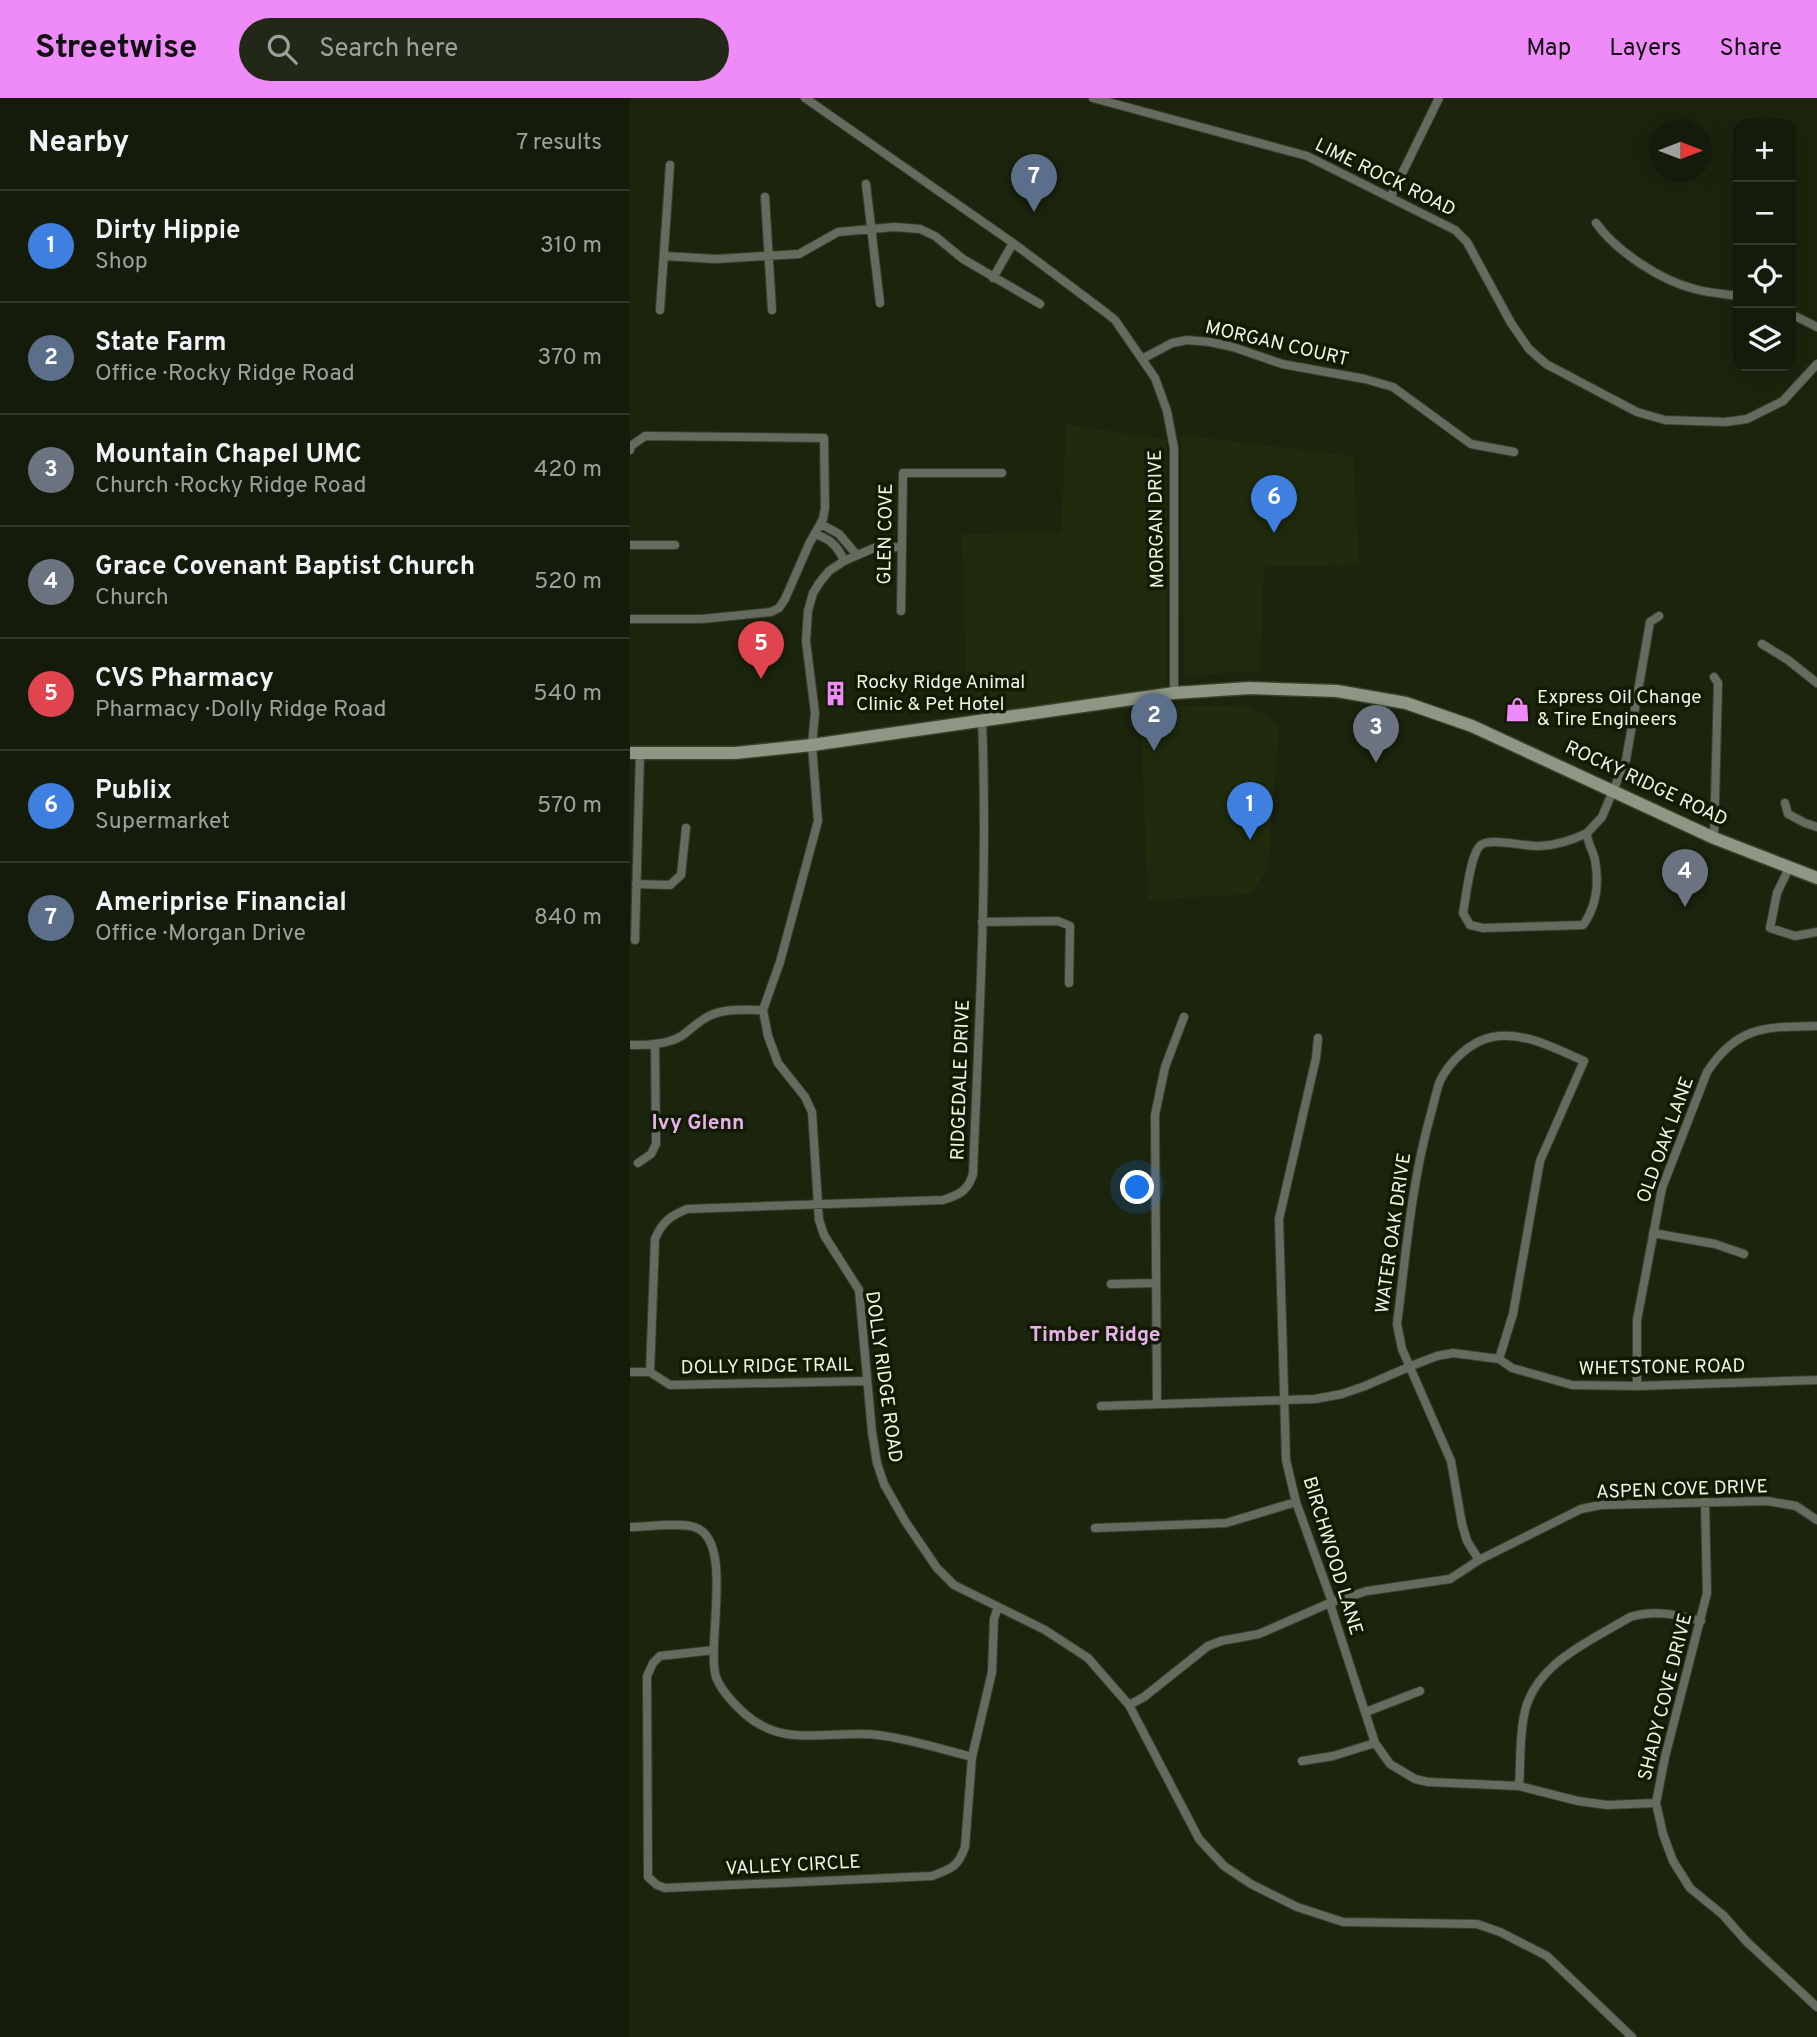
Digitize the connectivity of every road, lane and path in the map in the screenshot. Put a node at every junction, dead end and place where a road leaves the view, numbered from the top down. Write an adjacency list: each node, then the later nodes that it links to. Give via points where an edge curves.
1 (805, 98): 10 (street, MORGAN DRIVE)
2 (1093, 98): 6 (street, LIME ROCK ROAD, via 1307,156)
3 (1440, 98): 6 (street)
4 (670, 165): 11 (street)
5 (866, 184): 9 (street)
6 (1391, 196): 22 (street, LIME ROCK ROAD, via 1455,230 1467,242 1511,323 1546,364 1637,412 1665,420 1747,419 1783,401)
7 (765, 197): 12 (street)
8 (1596, 223): 14 (street, via 1627,254 1677,283)
9 (871, 229): 12 (street, via 838,232 799,254); 13 (street, via 920,229); 15 (street)
10 (1013, 243): 13 (street); 21 (street, MORGAN DRIVE, via 1115,320)
11 (664, 256): 12 (street); 17 (street)
12 (768, 256): 18 (street)
13 (993, 278): 16 (street)
14 (1733, 295)
15 (880, 303)
16 (1040, 304)
17 (660, 310)
18 (772, 310)
19 (1796, 316): 20 (street)
20 (1817, 327)
21 (1142, 359): 24 (street, MORGAN COURT, via 1172,343 1210,342 1282,364 1365,379 1393,387 1471,444); 39 (street, MORGAN DRIVE, via 1165,406 1174,449)
22 (1817, 364)
23 (630, 450): 26 (street, via 645,436 824,438)
24 (1514, 452)
25 (1002, 473): 30 (street, GLEN COVE, via 903,473)
26 (821, 524): 27 (street); 31 (street, via 839,534)
27 (815, 534): 32 (street, via 838,548); 35 (street, via 785,599 771,612 702,619)
28 (630, 545): 29 (street)
29 (676, 545)
30 (902, 547): 31 (street); 33 (street, GLEN COVE)
31 (856, 554): 32 (street)
32 (844, 561): 41 (street, via 820,582 808,611)
33 (901, 611)
34 (1659, 616): 43 (street, via 1650,622 1626,760)
35 (630, 619)
36 (1762, 644): 38 (street)
37 (1714, 677): 48 (street, via 1718,683)
38 (1817, 683)
39 (1174, 693): 40 (main road, ROCKY RIDGE ROAD); 43 (main road, ROCKY RIDGE ROAD, via 1249,688 1337,691 1406,703 1472,726)
40 (982, 720): 41 (main road, ROCKY RIDGE ROAD); 52 (street, RIDGEDALE DRIVE)
41 (813, 746): 42 (main road, ROCKY RIDGE ROAD, via 734,753); 56 (street, via 818,821)
42 (635, 753): 51 (street)
43 (1612, 790): 47 (street, via 1602,817); 48 (main road, ROCKY RIDGE ROAD)
44 (1785, 803): 45 (street, via 1787,814)
45 (1817, 827)
46 (686, 828): 51 (street, via 681,876 670,886)
47 (1587, 833): 47 (street, via 1541,846 1491,840 1480,845 1463,913 1470,925 1583,925 1591,914 1597,887)
48 (1714, 838): 49 (main road, ROCKY RIDGE ROAD)
49 (1789, 868): 50 (main road, ROCKY RIDGE ROAD); 53 (street, via 1777,894 1770,928 1795,936)
50 (1817, 878)
51 (636, 884): 54 (street)
52 (982, 922): 55 (street, via 1058,921 1070,926); 63 (street, RIDGEDALE DRIVE, via 970,1184 961,1194 943,1200)
53 (1817, 932)
54 (635, 940)
55 (1069, 982)
56 (763, 1010): 60 (street, via 712,1014 681,1036); 63 (street, DOLLY RIDGE ROAD, via 778,1063 812,1112)
57 (1184, 1017): 66 (street, via 1155,1115)
58 (1817, 1027): 64 (street, OLD OAK LANE, via 1759,1029 1732,1042 1718,1056 1707,1072 1662,1188)
59 (1318, 1038): 75 (street, BIRCHWOOD LANE, via 1279,1219)
60 (655, 1044): 61 (street); 62 (street, via 656,1144)
61 (630, 1045)
62 (638, 1163)
63 (818, 1205): 71 (street, RIDGEDALE DRIVE, via 687,1209 671,1215 655,1239); 73 (street, DOLLY RIDGE ROAD, via 824,1235 859,1290)
64 (1653, 1233): 65 (street); 74 (street, OLD OAK LANE, via 1637,1320)
65 (1744, 1254)
66 (1156, 1283): 67 (street); 76 (street)
67 (1111, 1284)
68 (1499, 1359): 69 (street, WHETSTONE ROAD, via 1453,1353); 69 (street, WATER OAK DRIVE, via 1513,1314 1539,1161 1584,1061 1539,1041 1513,1036 1474,1045 1452,1062 1440,1081 1418,1161 1397,1324); 74 (street, WHETSTONE ROAD, via 1511,1368 1572,1385)
69 (1411, 1366): 75 (street, WHETSTONE ROAD, via 1342,1394); 83 (street, WATER OAK DRIVE, via 1451,1461 1462,1524)
70 (630, 1372): 71 (street, DOLLY RIDGE TRAIL)
71 (650, 1372): 73 (street, DOLLY RIDGE TRAIL, via 670,1385)
72 (1817, 1380): 74 (street, WHETSTONE ROAD)
73 (867, 1381): 85 (street, DOLLY RIDGE ROAD, via 877,1462 905,1521 954,1585)
74 (1637, 1386)
75 (1285, 1400): 76 (street, WHETSTONE ROAD); 79 (street, BIRCHWOOD LANE, via 1286,1460)
76 (1157, 1403): 77 (street, WHETSTONE ROAD)
77 (1101, 1406)
78 (1705, 1501): 80 (street, ASPEN COVE DRIVE, via 1768,1501 1796,1506); 83 (street, ASPEN COVE DRIVE, via 1601,1505 1581,1510); 86 (street, SHADY COVE DRIVE, via 1707,1593)
79 (1296, 1502): 82 (street, via 1226,1523); 84 (street, BIRCHWOOD LANE)
80 (1817, 1520)
81 (630, 1527): 87 (street, via 692,1526 712,1541 716,1563)
82 (1095, 1528)
83 (1479, 1560): 84 (street, ASPEN COVE DRIVE, via 1450,1579 1367,1591)
84 (1332, 1602): 89 (street, ASPEN COVE DRIVE, via 1259,1634 1208,1646); 90 (street, BIRCHWOOD LANE)
85 (998, 1606): 89 (street, DOLLY RIDGE ROAD, via 1088,1658); 92 (street, VALLEY CIRCLE, via 992,1672)
86 (1701, 1621): 94 (street, via 1666,1612 1630,1617 1555,1663 1537,1682 1525,1711); 95 (street, SHADY COVE DRIVE)
87 (714, 1650): 92 (street, via 716,1676 725,1692 746,1716 770,1729 799,1737 875,1734); 92 (street, VALLEY CIRCLE, via 660,1656 647,1676 648,1877 657,1885 932,1875 951,1869 965,1847)
88 (1420, 1691): 90 (street)
89 (1129, 1705): 97 (street, DOLLY RIDGE ROAD, via 1199,1839 1224,1866 1251,1884 1297,1907 1343,1922 1478,1924 1500,1932 1547,1956)
90 (1366, 1712): 91 (street, BIRCHWOOD LANE)
91 (1375, 1743): 93 (street); 94 (street, BIRCHWOOD LANE, via 1390,1764 1415,1779)
92 (972, 1757)
93 (1303, 1761)
94 (1520, 1786): 95 (street, BIRCHWOOD LANE, via 1606,1805)
95 (1657, 1803): 96 (street, SHADY COVE DRIVE, via 1663,1834 1690,1888 1724,1915)
96 (1817, 2007)
97 (1632, 2037)

